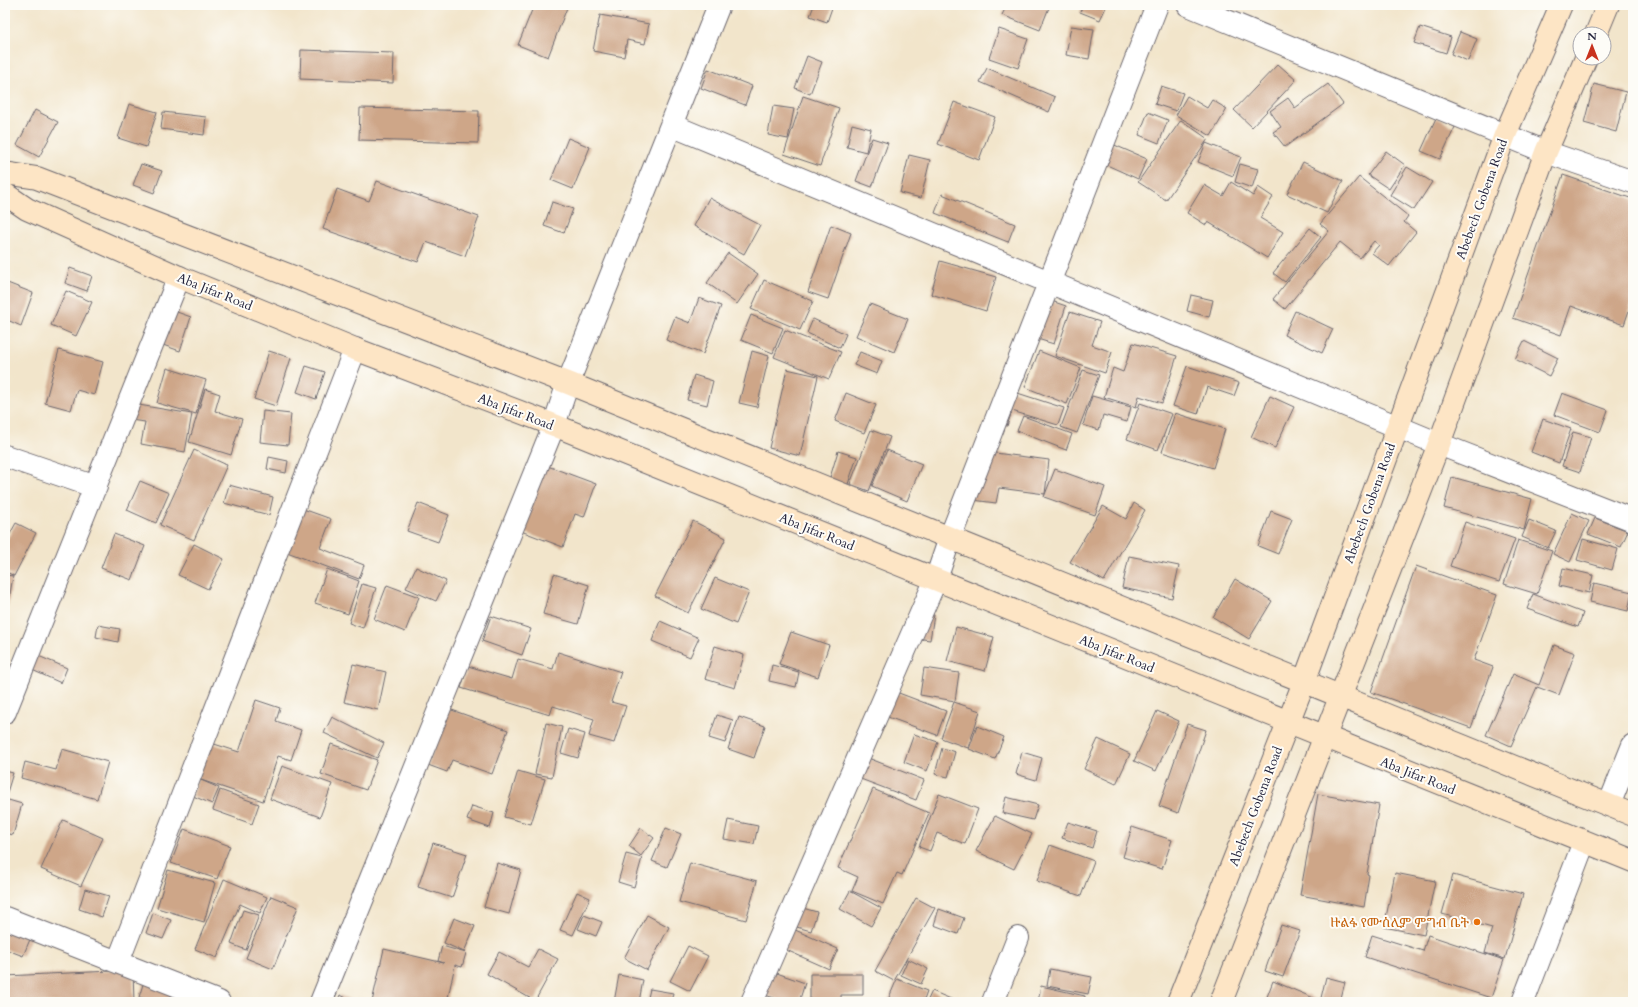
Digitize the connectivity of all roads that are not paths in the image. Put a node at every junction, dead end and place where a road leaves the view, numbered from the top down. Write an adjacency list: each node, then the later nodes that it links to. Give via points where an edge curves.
1 (719, 5): 8 (street)
2 (1157, 5): 15 (street)
3 (1188, 5): 9 (street)
4 (1561, 5): 9 (street, Abebech Gobena Road)
5 (1608, 5): 6 (street)
6 (1599, 26)
7 (1583, 66): 10 (street)
8 (671, 125): 15 (street); 17 (street)
9 (1505, 135): 10 (street); 19 (street, Abebech Gobena Road)
10 (1546, 152): 12 (street); 20 (street)
11 (5, 173): 17 (street, via 37,178)
12 (1633, 182)
13 (5, 194): 14 (street, Aba Jifar Road, via 27,209)
14 (179, 277): 16 (street, Aba Jifar Road); 22 (street)
15 (1049, 282): 19 (street); 24 (street)
16 (355, 349): 18 (street, Aba Jifar Road); 39 (street)
17 (568, 383): 18 (street); 24 (street)
18 (554, 425): 25 (street, Aba Jifar Road); 41 (street)
19 (1398, 426): 20 (street); 27 (street, Abebech Gobena Road)
20 (1439, 444): 23 (street); 28 (street)
21 (5, 456): 22 (street)
22 (96, 487): 26 (street)
23 (1633, 520)
24 (950, 538): 25 (street); 27 (street)
25 (936, 579): 30 (street, Aba Jifar Road); 42 (street)
26 (12, 674): 29 (street)
27 (1304, 682): 28 (street); 30 (street, Abebech Gobena Road)
28 (1341, 696): 31 (street); 33 (street)
29 (5, 712)
30 (1288, 722): 31 (street, Aba Jifar Road); 44 (street, Abebech Gobena Road)
31 (1325, 737): 35 (street, Aba Jifar Road); 45 (street)
32 (1633, 745): 33 (street)
33 (1609, 805): 34 (street)
34 (1633, 815)
35 (1584, 842): 36 (street, Aba Jifar Road); 46 (street)
36 (1633, 861)
37 (5, 918): 39 (street)
38 (1018, 938): 43 (street)
39 (118, 962): 40 (street)
40 (219, 1002)
41 (321, 1002)
42 (752, 1002)
43 (993, 1002)
44 (1178, 1002)
45 (1221, 1002)
46 (1523, 1002)

